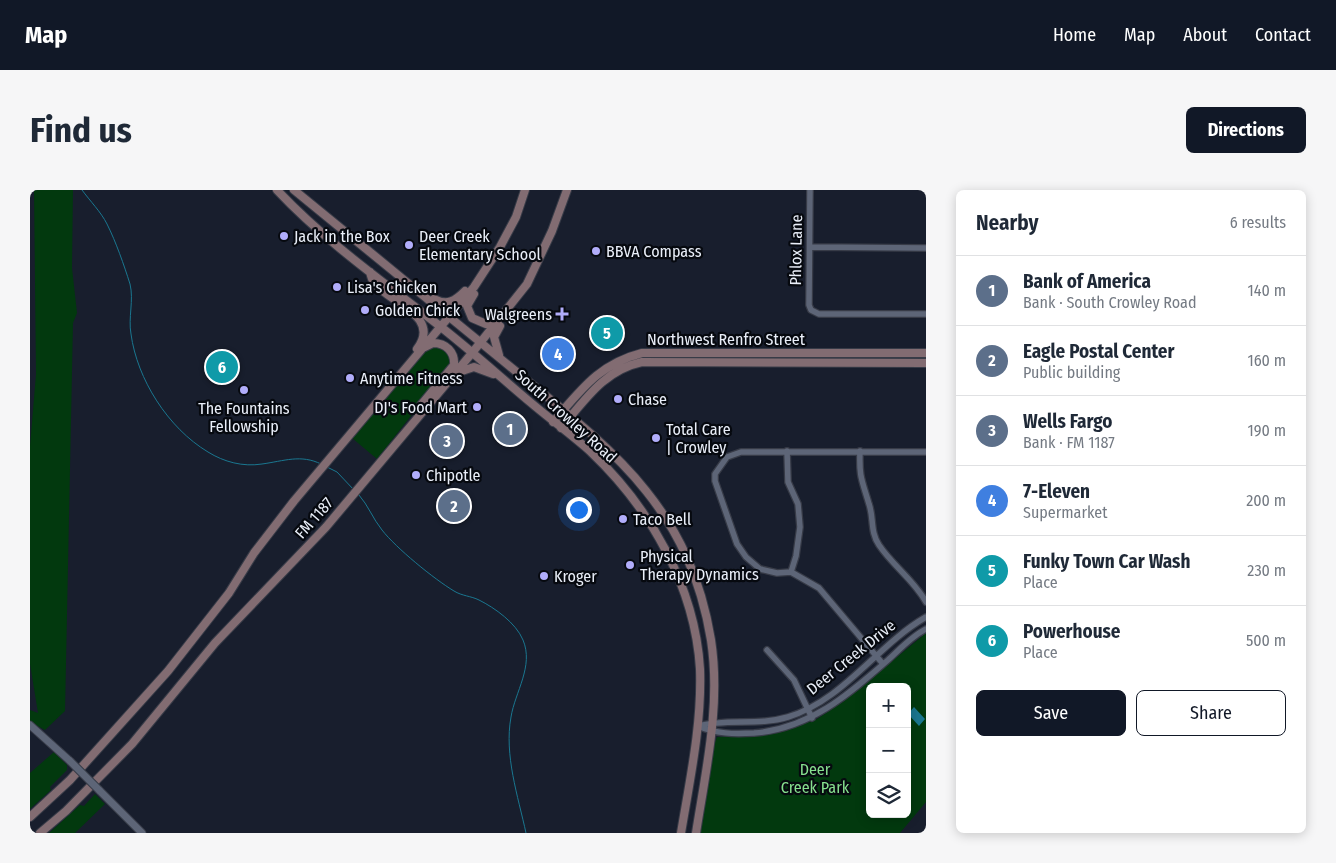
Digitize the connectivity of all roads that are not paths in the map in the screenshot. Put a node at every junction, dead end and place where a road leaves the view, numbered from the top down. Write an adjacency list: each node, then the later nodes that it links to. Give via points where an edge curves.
1 (277, 190): 8 (main road, South Crowley Road)
2 (294, 190): 7 (main road, South Crowley Road)
3 (525, 190): 6 (main road, FM 1187 / FM 1187)
4 (567, 190): 12 (main road, FM 1187 / FM 1187, via 552,231)
5 (810, 190): 9 (street, Phlox Lane)
6 (520, 206): 13 (main road, FM 1187 / FM 1187, via 500,247); 16 (main road, via 521,214 507,244 467,306 470,316 482,324 491,324)
7 (347, 234): 8 (main road); 14 (main road, South Crowley Road)
8 (338, 246): 11 (main road, South Crowley Road)
9 (810, 247): 10 (street); 15 (street, Phlox Lane, via 809,305 812,310 820,314)
10 (926, 248)
11 (370, 272): 18 (main road, South Crowley Road); 32 (main road, via 373,282 418,317 424,334 419,347 362,414)
12 (526, 284): 16 (main road, FM 1187 / FM 1187); 24 (main road, via 526,290 496,332 495,343)
13 (474, 287): 14 (main road, via 449,302); 17 (main road, FM 1187 / FM 1187)
14 (425, 296): 17 (main road, South Crowley Road)
15 (926, 314)
16 (504, 315): 19 (main road, FM 1187 / FM 1187)
17 (450, 316): 18 (main road, FM 1187 / FM 1187); 19 (main road, South Crowley Road)
18 (441, 327): 20 (main road, FM 1187 / FM 1187); 21 (main road, South Crowley Road)
19 (481, 342): 21 (main road, FM 1187 / FM 1187); 24 (main road, South Crowley Road)
20 (421, 351): 30 (main road, via 430,344 438,343 449,350 454,361 452,370 421,404); 32 (main road, FM 1187 / FM 1187)
21 (472, 353): 27 (main road, FM 1187 / FM 1187); 28 (main road, South Crowley Road)
22 (926, 353): 23 (main road, Northwest Renfro Street, via 667,352)
23 (623, 357): 26 (main road); 29 (main road, Northwest Renfro Street, via 596,374)
24 (501, 359): 29 (main road, South Crowley Road)
25 (926, 363): 26 (main road, Northwest Renfro Street, via 668,361)
26 (628, 365): 31 (main road, Northwest Renfro Street, via 604,379)
27 (455, 374): 28 (main road, via 474,367); 30 (main road, FM 1187 / FM 1187)
28 (497, 374): 33 (main road, South Crowley Road)
29 (564, 410): 31 (main road, South Crowley Road); 33 (main road, Northwest Renfro Street)
30 (419, 415): 54 (main road, FM 1187 / FM 1187, via 326,527 215,643 132,744)
31 (571, 416): 34 (main road, Northwest Renfro Street); 38 (main road, South Crowley Road, via 629,469)
32 (361, 422): 53 (main road, FM 1187 / FM 1187, via 254,553 229,593 168,671 70,780)
33 (553, 422): 34 (main road, South Crowley Road)
34 (561, 428): 39 (main road, South Crowley Road, via 591,453 630,494)
35 (787, 451): 36 (street); 40 (street, via 788,482 798,504 800,519); 40 (street, via 733,453 714,474 737,544 746,557 768,571 777,574)
36 (860, 451): 37 (street); 41 (street, via 859,476 870,505 873,534)
37 (926, 452)
38 (667, 519): 39 (main road); 49 (main road, South Crowley Road, via 705,611 714,669)
39 (653, 528): 51 (main road, South Crowley Road, via 682,589 696,642 700,667)
40 (791, 572): 45 (street, via 819,588)
41 (926, 602)
42 (926, 617): 45 (street, Deer Creek Drive)
43 (926, 628): 46 (street, Deer Creek Drive)
44 (767, 650): 47 (street, via 794,680)
45 (877, 656): 46 (street); 47 (street, Deer Creek Drive, via 826,699)
46 (883, 664): 48 (street, Deer Creek Drive, via 832,707)
47 (808, 709): 48 (street); 49 (street, Deer Creek Drive, via 765,722)
48 (812, 718): 52 (street, Deer Creek Drive, via 767,732)
49 (713, 722): 51 (street, Deer Creek Drive); 52 (main road, South Crowley Road)
50 (30, 725): 55 (street, bridge)
51 (698, 726): 52 (street, Deer Creek Drive); 56 (main road, South Crowley Road)
52 (712, 732): 57 (main road, South Crowley Road)
53 (30, 817)
54 (40, 833)
55 (142, 833)
56 (681, 833)
57 (696, 833)

